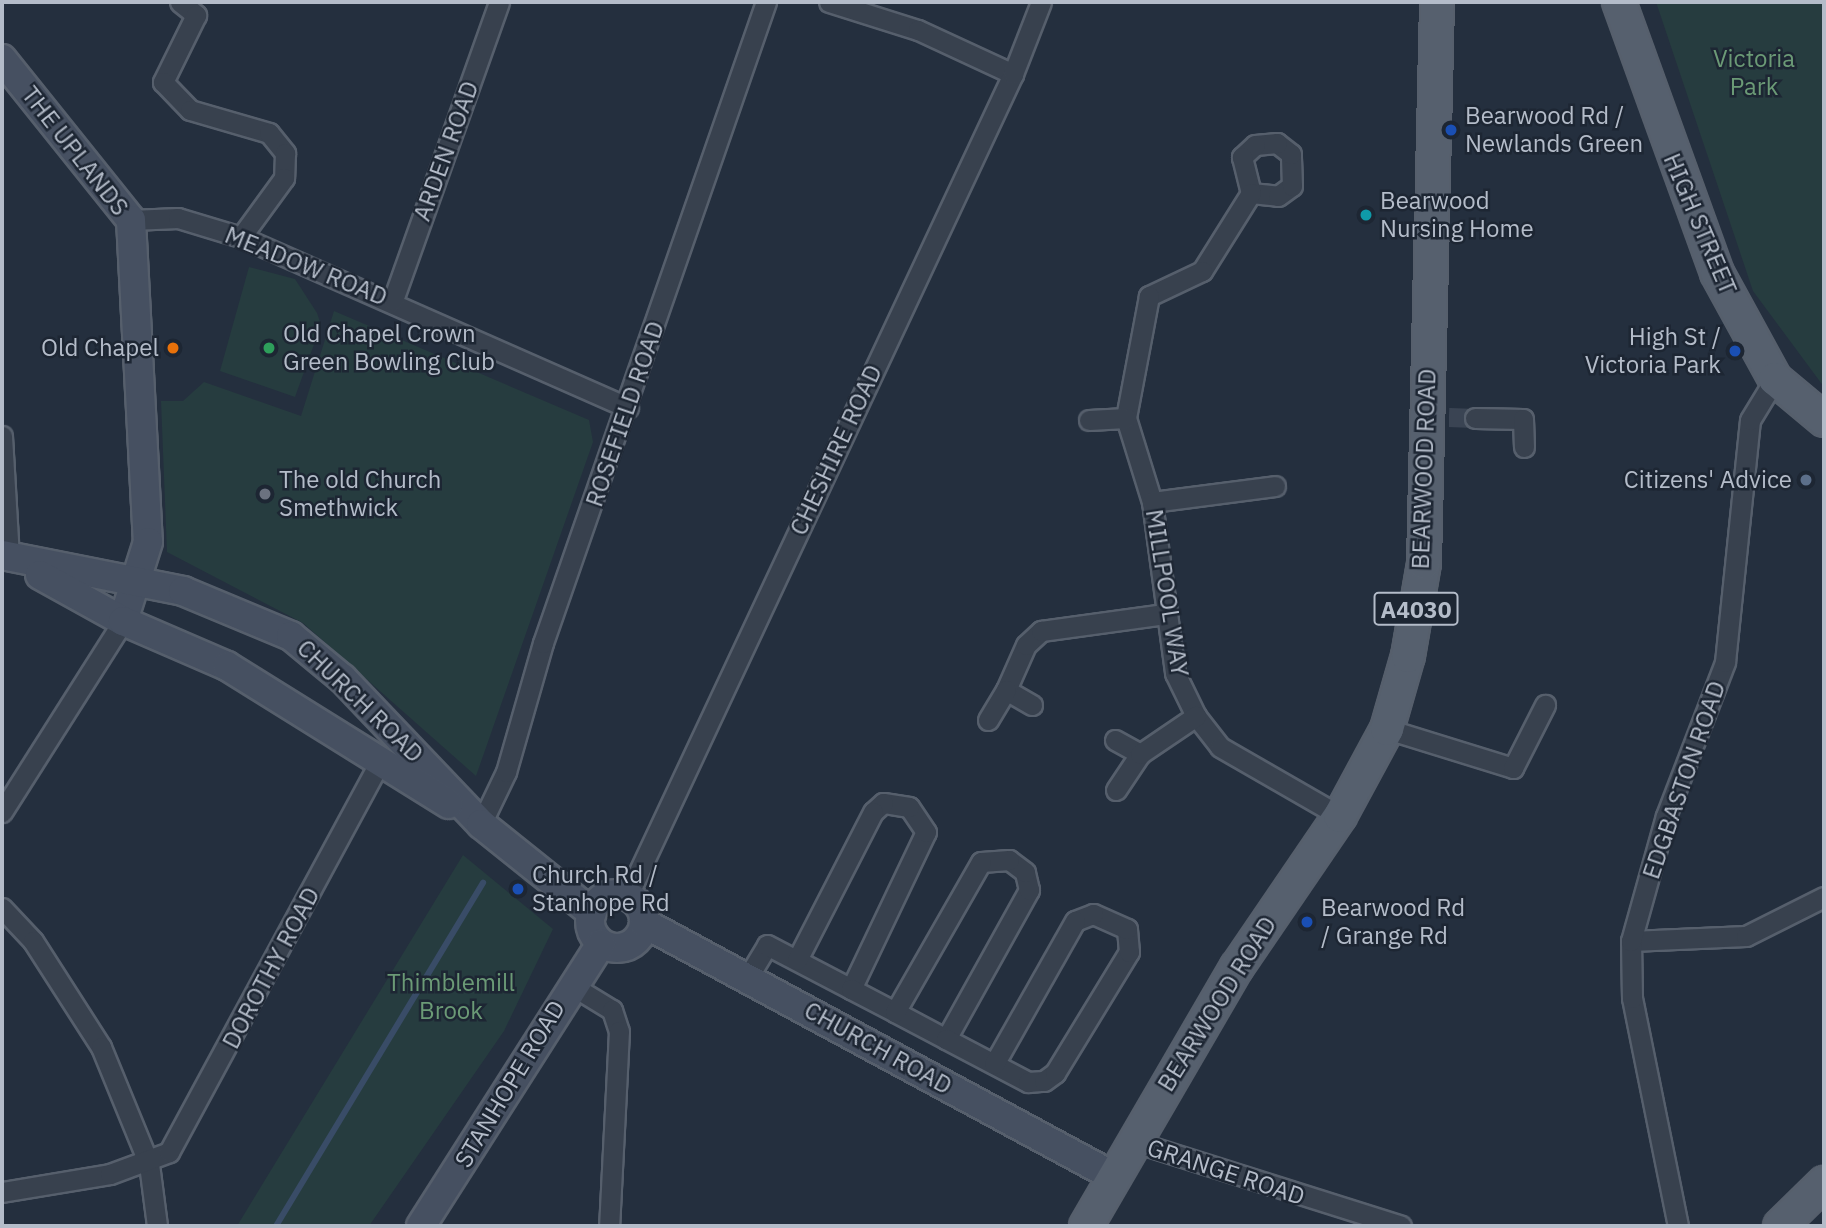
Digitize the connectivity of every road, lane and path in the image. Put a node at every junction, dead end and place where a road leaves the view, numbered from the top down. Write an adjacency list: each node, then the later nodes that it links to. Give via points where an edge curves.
1 (180, 2): 12 (street, via 195,15 163,82 190,110 269,132 285,153 284,178)
2 (499, 2): 13 (street, ARDEN ROAD)
3 (766, 2): 15 (street, ROSEFIELD ROAD)
4 (830, 2): 9 (street, via 918,30)
5 (1041, 2): 9 (street, CHESHIRE ROAD)
6 (1437, 2): 33 (main road, BEARWOOD ROAD / A4030, via 1438,417 1424,563)
7 (1619, 2): 14 (main road, HIGH STREET, via 1717,272)
8 (2, 60): 11 (street, THE UPLANDS)
9 (1013, 74): 41 (street, CHESHIRE ROAD)
10 (1251, 193): 16 (street, MILLPOOL WAY, via 1202,271 1149,296)
11 (131, 220): 12 (street, MEADOW ROAD, via 178,218); 25 (street, THE UPLANDS, via 148,541)
12 (241, 237): 13 (street, MEADOW ROAD)
13 (393, 300): 15 (street, MEADOW ROAD)
14 (1775, 379): 18 (main road, HIGH STREET); 46 (street, EDGBASTON ROAD, via 1750,420 1725,662 1666,816)
15 (628, 408): 40 (street, ROSEFIELD ROAD, via 543,643 506,772)
16 (1126, 418): 19 (street); 23 (street, MILLPOOL WAY)
17 (1475, 418): 21 (street, via 1523,419)
18 (1824, 420)
19 (1089, 421)
20 (2, 436): 24 (street)
21 (1524, 447)
22 (1275, 486): 23 (street)
23 (1152, 502): 26 (street, MILLPOOL WAY)
24 (5, 556): 25 (street, CHURCH ROAD); 27 (street, CHURCH ROAD)
25 (139, 585): 27 (street); 40 (street, CHURCH ROAD, via 183,591 291,636 352,688)
26 (1165, 614): 28 (street, via 1041,631 1026,645); 31 (street, MILLPOOL WAY, via 1175,673)
27 (123, 621): 36 (street, CHURCH ROAD, via 227,666); 38 (street)
28 (1006, 690): 29 (street); 32 (street)
29 (1032, 705)
30 (1545, 705): 33 (street, via 1514,768)
31 (1196, 716): 35 (street); 39 (street, MILLPOOL WAY, via 1220,747)
32 (988, 720)
33 (1387, 729): 39 (main road, BEARWOOD ROAD / A4030)
34 (1115, 740): 35 (street)
35 (1140, 754): 37 (street)
36 (380, 761): 40 (street, CHURCH ROAD); 56 (street, DOROTHY ROAD, via 195,1111 169,1152)
37 (1116, 790)
38 (2, 812)
39 (1340, 816): 55 (main road, BEARWOOD ROAD / A4030, via 1237,967)
40 (481, 824): 44 (street, CHURCH ROAD)
41 (627, 897): 44 (street, via 602,899); 45 (street)
42 (1824, 897): 46 (street, via 1746,936)
43 (2, 908): 56 (street, via 78,1005)
44 (592, 913): 47 (street, via 591,929)
45 (644, 923): 47 (street, via 632,944 616,948); 49 (street, CHURCH ROAD)
46 (1631, 942): 65 (street, EDGBASTON ROAD, via 1632,998)
47 (601, 943): 50 (street, STANHOPE ROAD)
48 (797, 960): 49 (street, via 767,945); 51 (street); 51 (street, via 873,812 883,803 909,807 926,832)
49 (748, 977): 57 (street, CHURCH ROAD)
50 (571, 985): 61 (street, STANHOPE ROAD); 62 (street, via 612,1010 619,1031)
51 (851, 989): 52 (street)
52 (895, 1012): 53 (street); 53 (street, via 981,862 1009,860 1025,872 1029,890)
53 (946, 1039): 54 (street)
54 (994, 1064): 54 (street, via 1028,1082 1055,1073 1129,952 1127,929 1093,914 1075,921)
55 (1132, 1141): 57 (main road, BEARWOOD ROAD / A4030); 64 (street, GRANGE ROAD)
56 (149, 1164): 59 (street); 60 (street)
57 (1111, 1175): 63 (main road, BEARWOOD ROAD / A4030)
58 (1824, 1183): 66 (main road)
59 (2, 1192)
60 (157, 1226)
61 (421, 1226)
62 (609, 1226)
63 (1086, 1226)
64 (1401, 1226)
65 (1678, 1226)
66 (1780, 1226)

